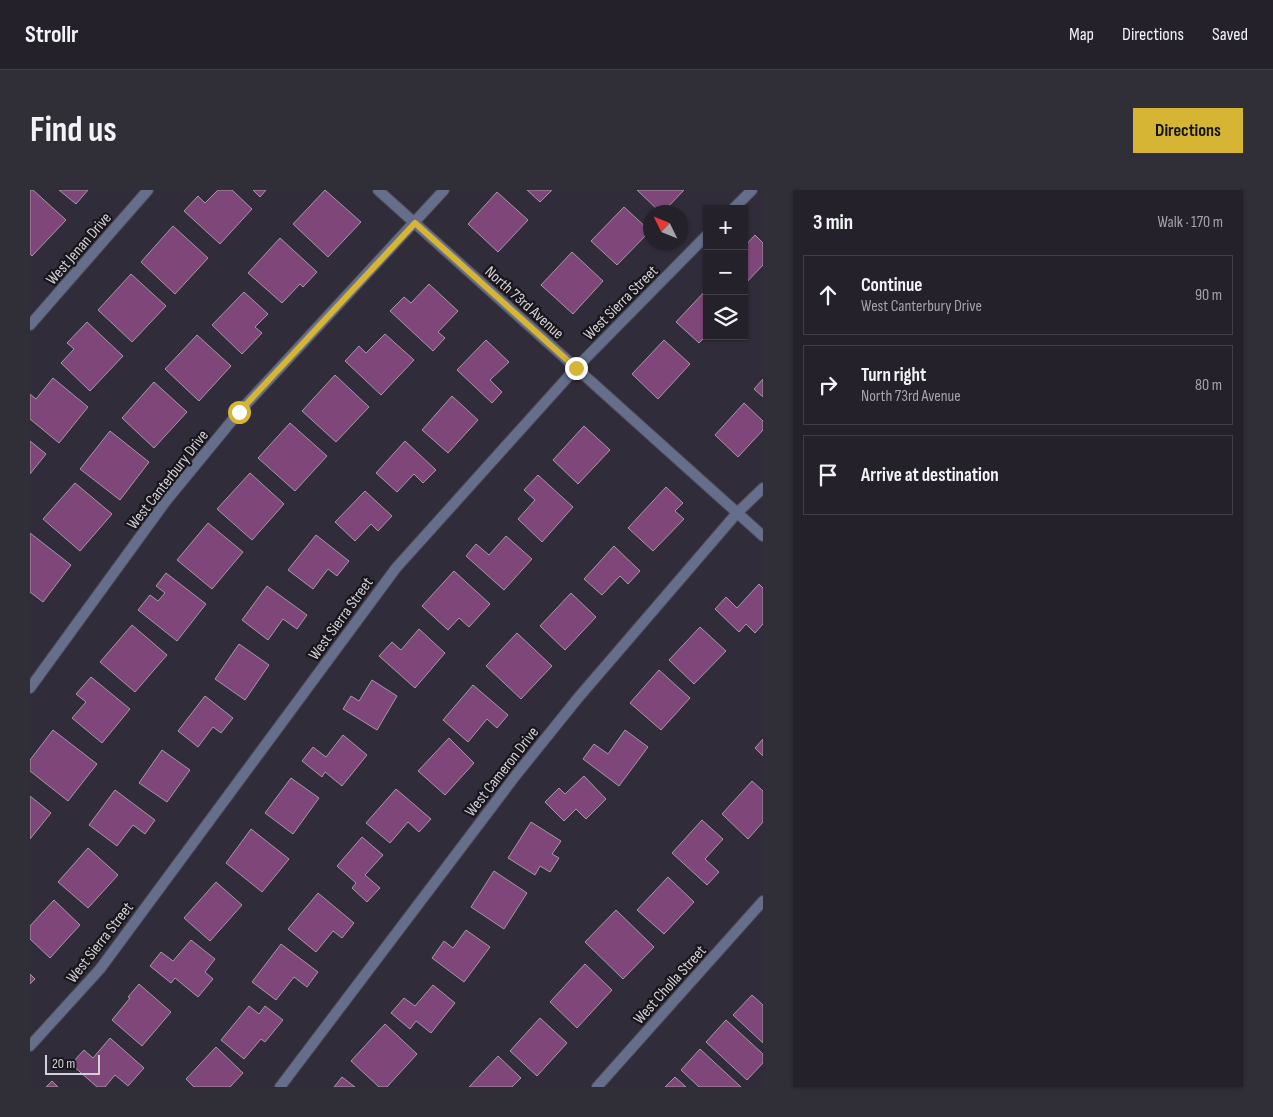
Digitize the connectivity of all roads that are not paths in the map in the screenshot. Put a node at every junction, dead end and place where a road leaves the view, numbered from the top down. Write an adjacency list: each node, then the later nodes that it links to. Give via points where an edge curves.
1 (148, 190): 8 (street, West Jenan Drive)
2 (378, 190): 6 (street, North 73rd Avenue)
3 (444, 190): 6 (street, West Canterbury Drive)
4 (752, 190): 5 (street)
5 (737, 205)
6 (415, 223): 9 (street, North 73rd Avenue); 13 (street, West Canterbury Drive, via 233,420 166,502)
7 (703, 240): 9 (street, West Sierra Street)
8 (30, 325)
9 (576, 368): 11 (street, North 73rd Avenue); 15 (street, West Sierra Street, via 396,568 100,969)
10 (763, 488): 11 (street, West Cameron Drive)
11 (738, 513): 12 (street, North 73rd Avenue); 16 (street, West Cameron Drive, via 516,775)
12 (763, 536)
13 (30, 688)
14 (763, 901): 17 (street, West Cholla Street)
15 (30, 1046)
16 (280, 1087)
17 (597, 1087)

